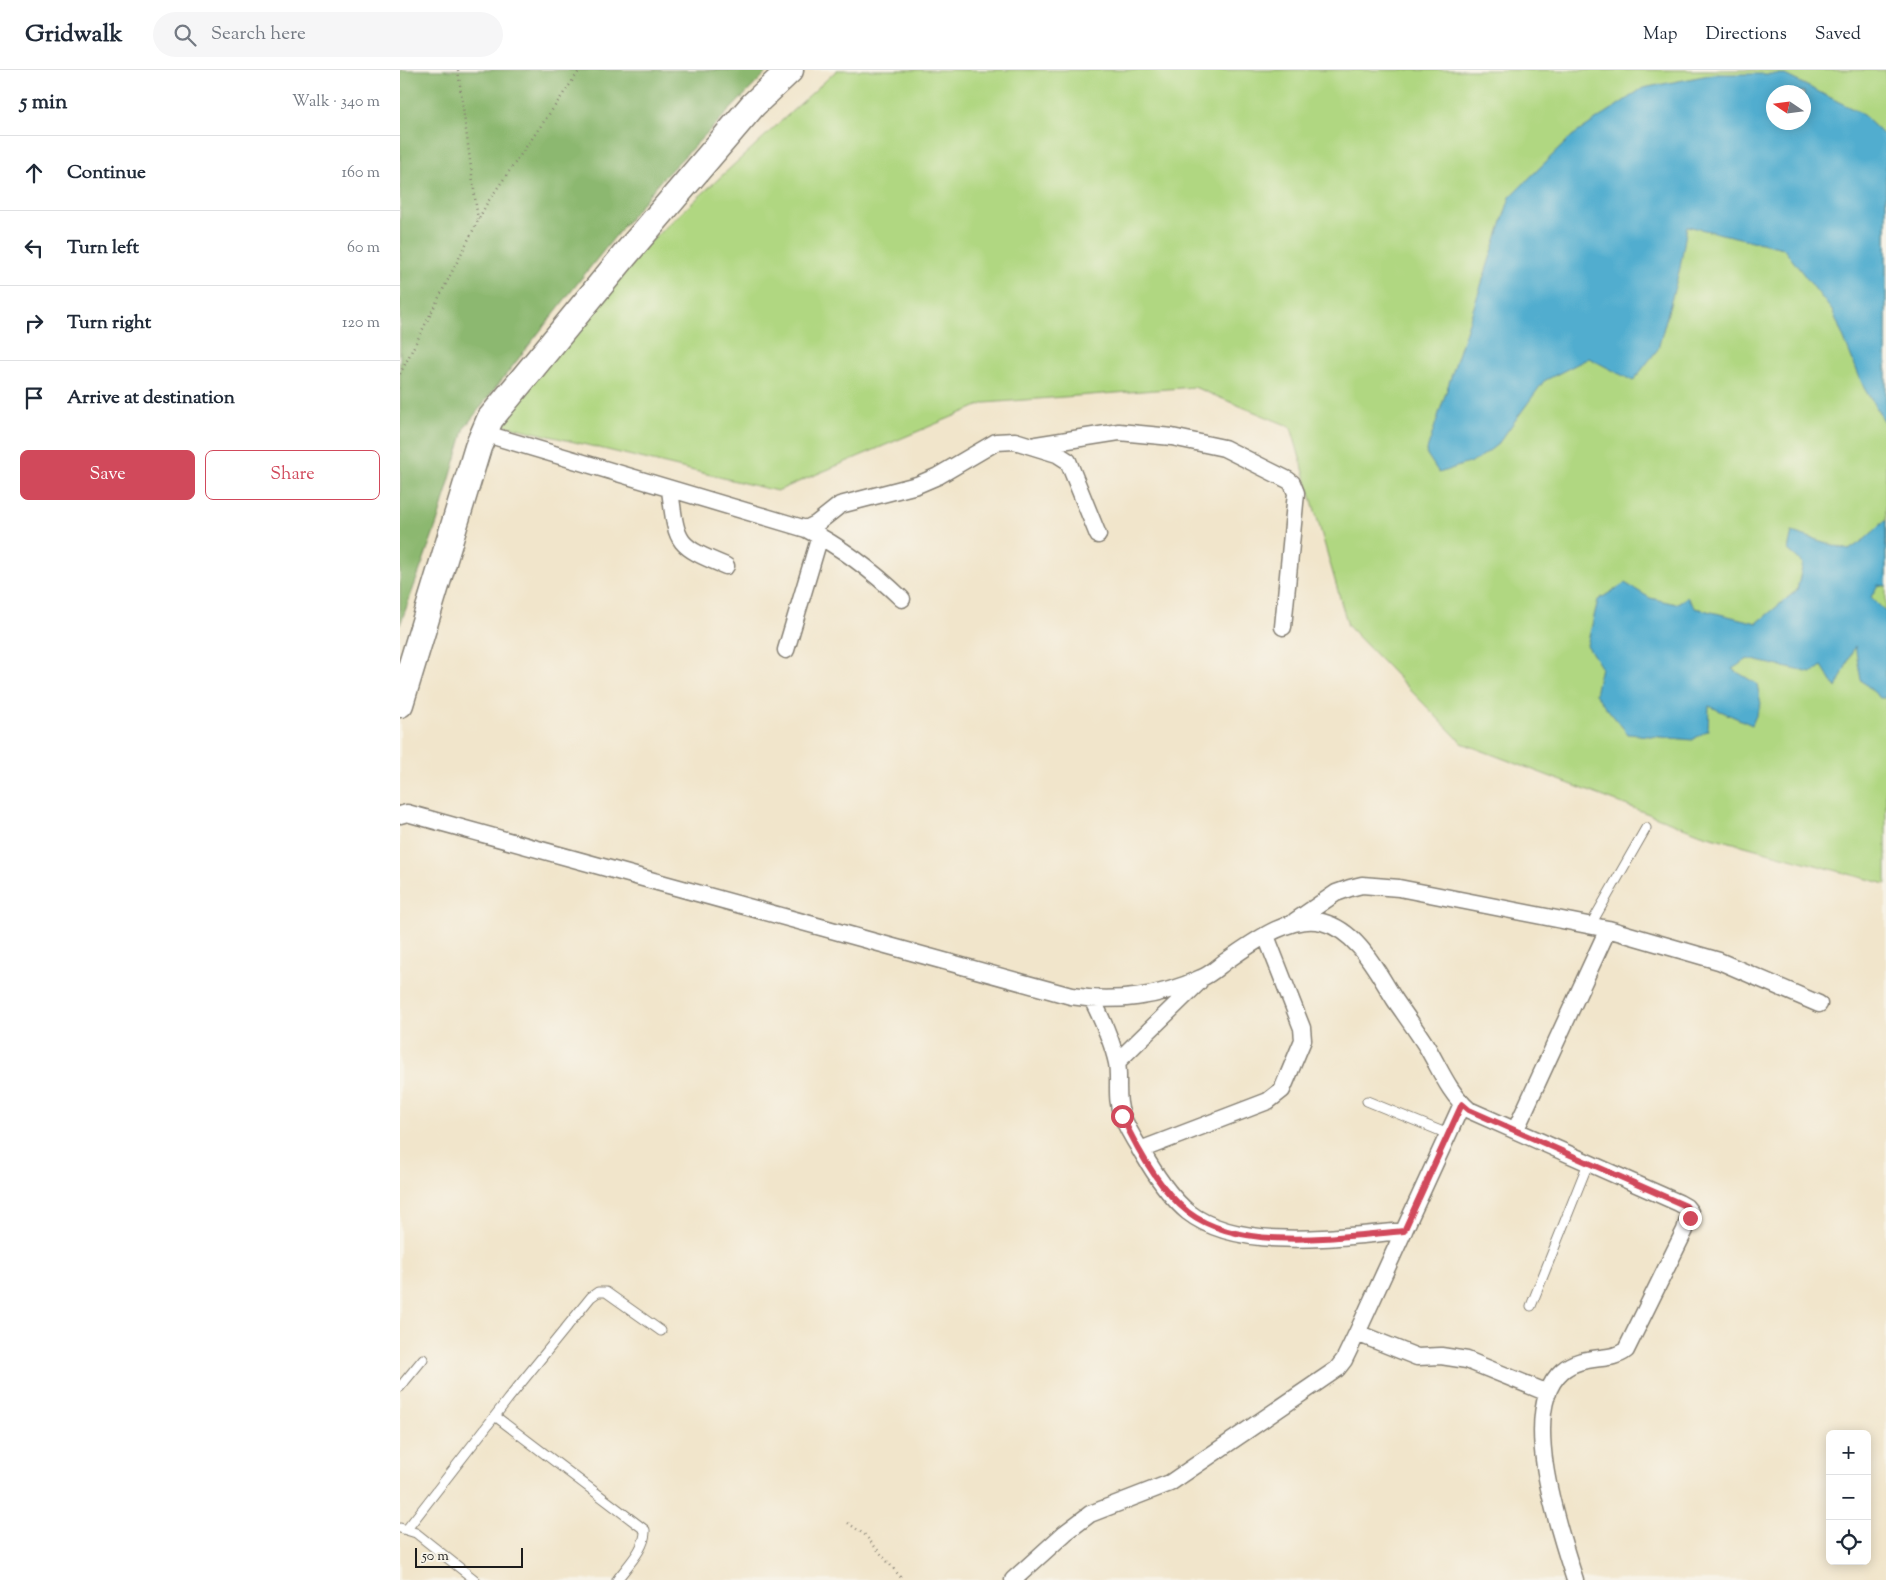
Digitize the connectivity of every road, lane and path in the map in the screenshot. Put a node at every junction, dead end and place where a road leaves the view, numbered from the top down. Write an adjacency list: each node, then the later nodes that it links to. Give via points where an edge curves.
1 (458, 70): 4 (path)
2 (580, 70): 4 (path)
3 (790, 70): 6 (main road, via 753,106 625,254 490,419)
4 (478, 220): 5 (path)
5 (400, 374)
6 (483, 433): 8 (street); 15 (main road)
7 (1029, 446): 9 (street, via 1015,441 996,442 923,482 840,505 816,524); 10 (street, via 1057,454 1068,461); 13 (street, via 1119,432 1148,434 1217,446 1288,480 1296,493)
8 (670, 490): 9 (street); 11 (street, via 678,536 684,545)
9 (813, 532): 12 (street, via 859,560); 14 (street)
10 (1098, 535)
11 (726, 566)
12 (902, 599)
13 (1283, 627)
14 (786, 650)
15 (400, 704)
16 (402, 809): 23 (street)
17 (1646, 828): 19 (lane)
18 (1290, 925): 19 (street, via 1336,894 1362,885 1399,888); 21 (street); 27 (street, via 1302,920 1323,922 1356,944)
19 (1590, 926): 20 (street)
20 (1608, 929): 24 (street, via 1719,960); 28 (street)
21 (1266, 936): 22 (street); 30 (street, via 1302,1028 1301,1048 1282,1090 1268,1101)
22 (1202, 978): 23 (street, via 1156,993); 25 (street)
23 (1092, 999): 25 (street, via 1111,1040)
24 (1818, 1004)
25 (1117, 1062): 30 (street, via 1120,1109)
26 (1367, 1101): 29 (lane)
27 (1462, 1104): 28 (street, via 1469,1110); 29 (street)
28 (1516, 1129): 31 (street)
29 (1448, 1134): 32 (street)
30 (1140, 1150): 32 (street, via 1179,1204 1201,1220 1225,1230 1282,1238)
31 (1589, 1162): 33 (lane); 38 (street, via 1686,1206 1690,1218 1626,1350 1620,1354 1584,1359 1572,1365 1553,1382)
32 (1404, 1231): 35 (street)
33 (1531, 1306)
34 (661, 1331): 39 (lane, via 614,1296 598,1292)
35 (1357, 1332): 38 (street, via 1417,1357 1467,1360); 45 (street, via 1344,1360 1326,1378 1170,1483 1090,1514 1065,1532)
36 (423, 1360): 37 (lane)
37 (400, 1387)
38 (1548, 1394): 46 (street, via 1544,1415 1545,1472 1554,1514)
39 (495, 1416): 41 (lane); 43 (lane, via 645,1530 642,1546)
40 (848, 1523): 44 (path, via 865,1535)
41 (404, 1528): 42 (lane, via 416,1533)
42 (475, 1580)
43 (617, 1580)
44 (903, 1580)
45 (1013, 1580)
46 (1575, 1580)

